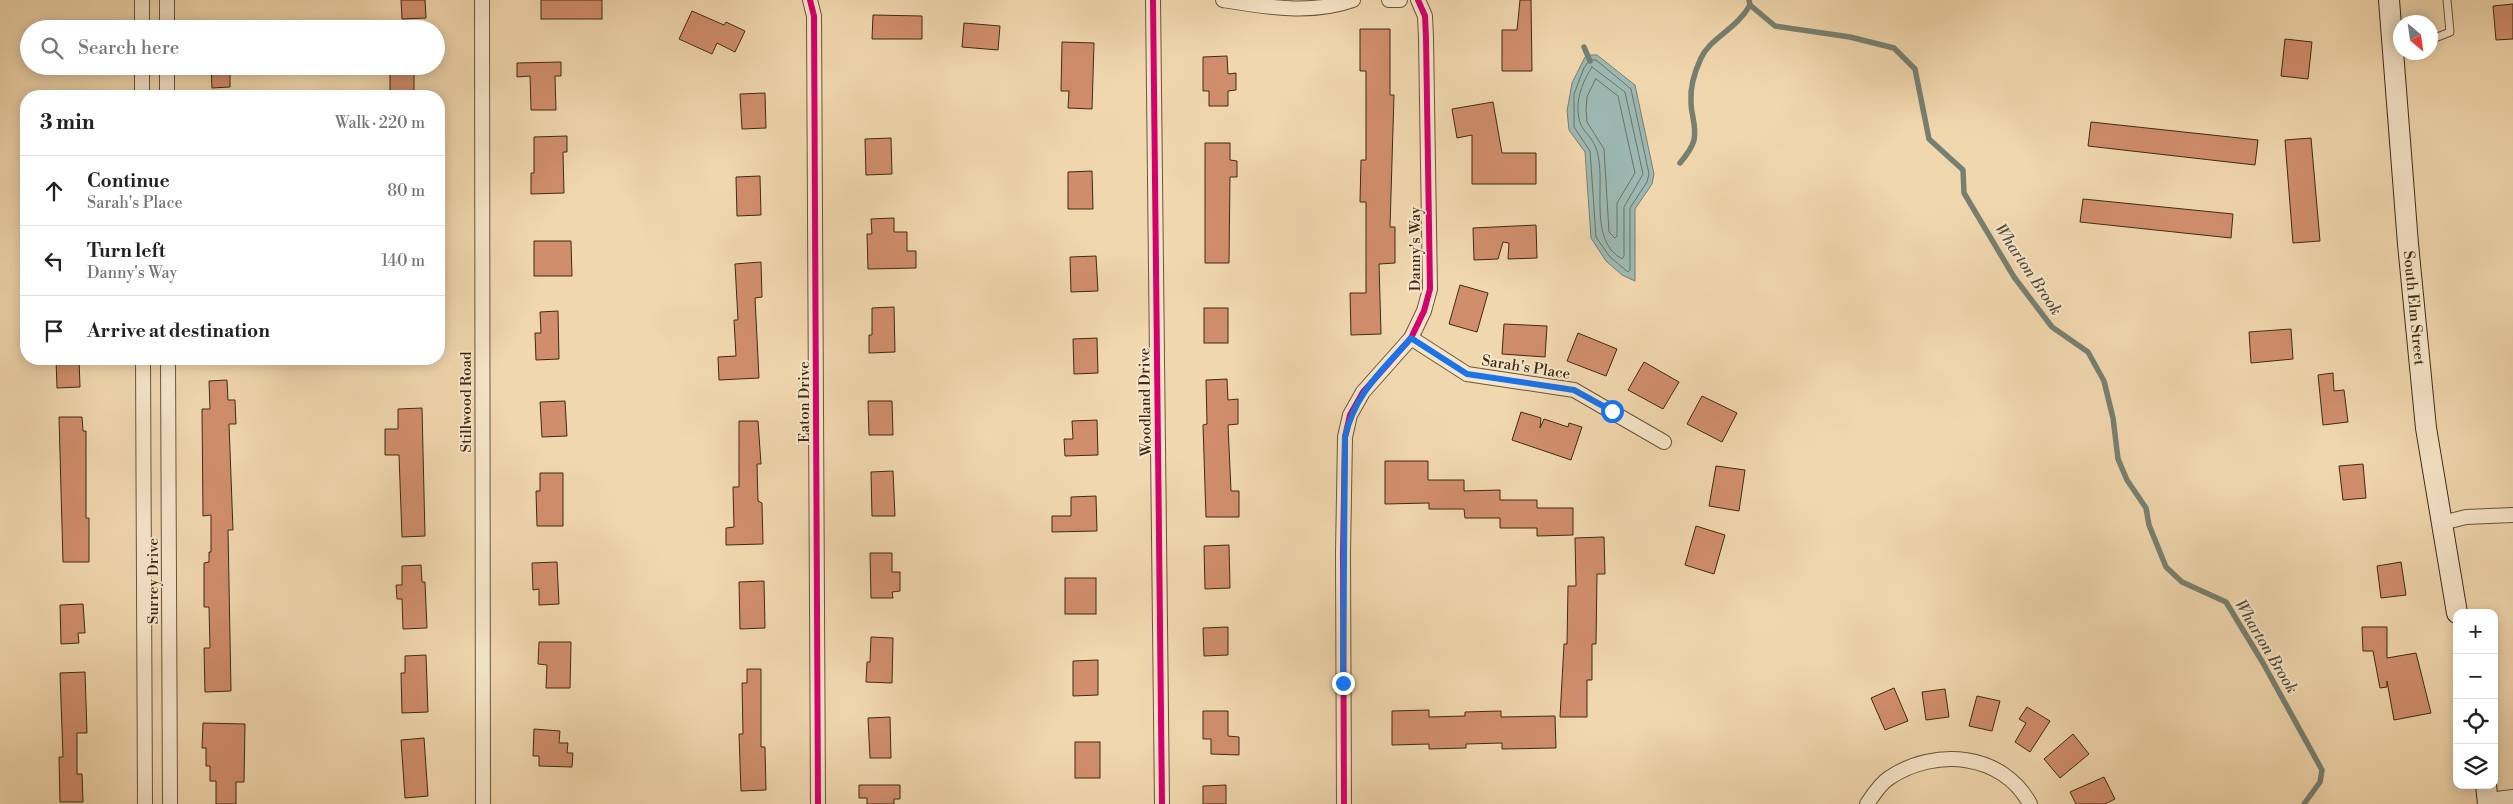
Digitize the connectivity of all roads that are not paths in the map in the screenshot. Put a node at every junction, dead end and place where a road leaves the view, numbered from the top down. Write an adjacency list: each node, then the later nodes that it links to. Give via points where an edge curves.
1 (142, 0): 13 (street)
2 (167, 0): 14 (street)
3 (482, 0): 33 (street, Stillwood Road)
4 (810, 0): 34 (street, Eaton Drive, via 814,16)
5 (1154, 0): 35 (street, Woodland Drive)
6 (1223, 0): 7 (street, via 1319,8)
7 (1353, 0)
8 (1389, 0): 9 (street)
9 (1400, 0)
10 (1418, 0): 22 (street, Danny's Way, via 1425,16 1426,38 1430,289)
11 (2389, 0): 15 (main road, South Elm Street)
12 (2447, 0): 16 (lane, via 2450,32)
13 (142, 20)
14 (167, 20)
15 (2393, 24)
16 (2438, 37)
17 (2398, 60): 27 (main road, South Elm Street, via 2418,353 2426,428)
18 (142, 75): 20 (street)
19 (167, 75): 21 (street)
20 (142, 90)
21 (167, 90)
22 (1411, 338): 25 (street, Sarah's Place, via 1467,374 1574,390); 36 (street, Danny's Way, via 1363,392 1350,415 1345,437)
23 (144, 365): 31 (street, Surrey Drive)
24 (168, 365): 32 (street, Surrey Drive)
25 (1664, 442)
26 (2513, 514): 27 (street, via 2466,517)
27 (2442, 523): 28 (main road, South Elm Street)
28 (2456, 609)
29 (2487, 796): 30 (street)
30 (2513, 798)
31 (144, 804)
32 (170, 804)
33 (483, 804)
34 (818, 804)
35 (1162, 804)
36 (1344, 804)
37 (1867, 804): 38 (street, via 1888,778 1925,763 1964,758 2002,772)
38 (2030, 804)

